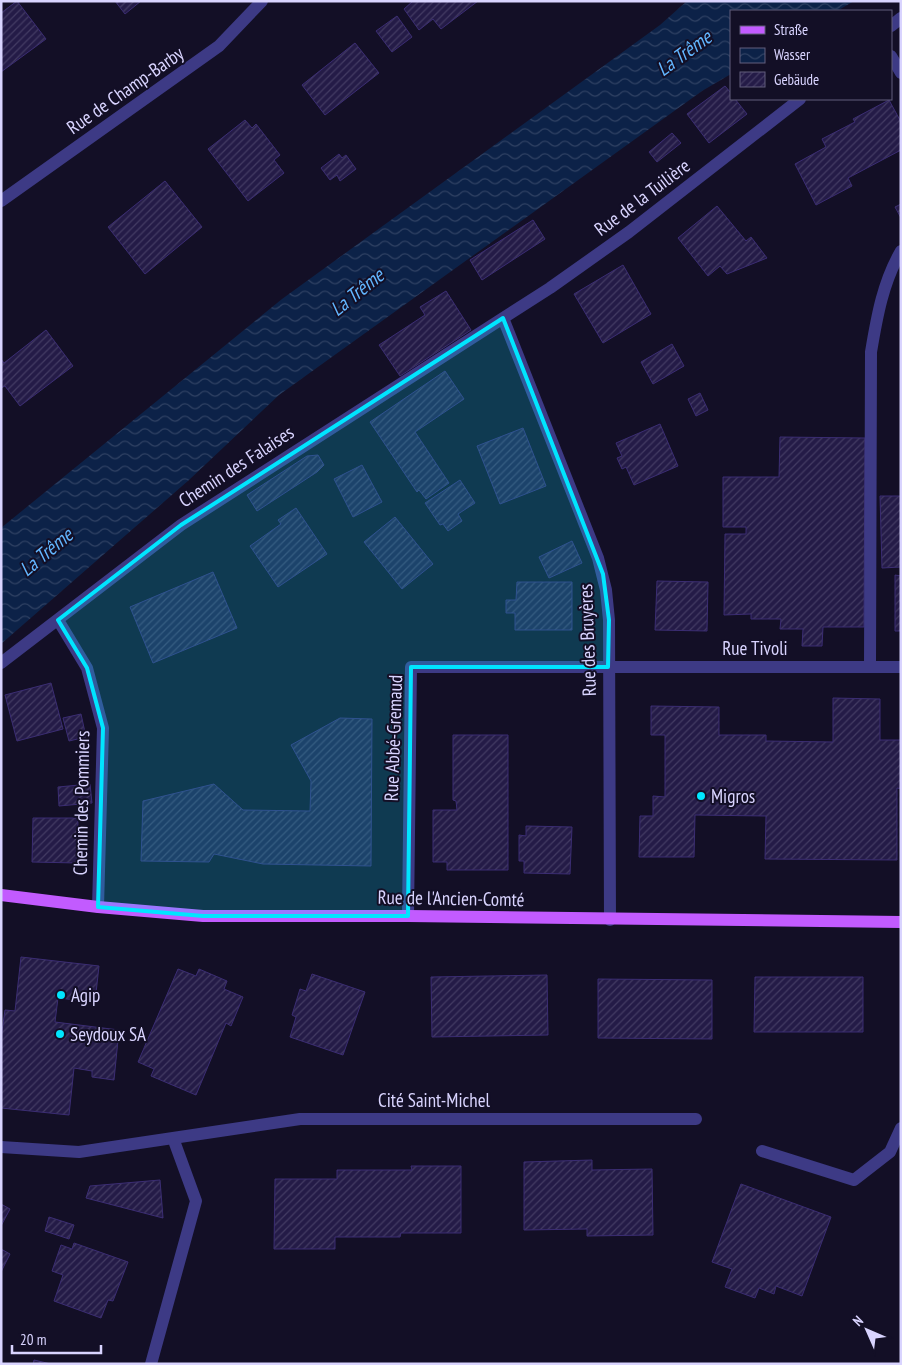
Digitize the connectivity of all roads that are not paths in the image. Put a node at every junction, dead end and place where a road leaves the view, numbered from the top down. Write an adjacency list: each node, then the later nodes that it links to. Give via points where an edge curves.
1 (262, 1): 2 (street, Rue de Champ-Barby)
2 (249, 6): 6 (street, Rue de Champ-Barby, via 219,46)
3 (892, 58): 4 (street)
4 (901, 73)
5 (799, 100): 8 (street, Rue de la Tuilière, via 629,232)
6 (1, 201)
7 (901, 251): 12 (street, via 889,271 871,352)
8 (503, 318): 9 (street, Chemin des Falaises, via 181,525); 11 (street, Rue des Bruyères, via 603,574 609,620)
9 (58, 620): 10 (street, Chemin des Falaises); 15 (street, Chemin des Pommiers, via 87,668 103,728)
10 (1, 663)
11 (608, 667): 12 (street, Rue Tivoli); 16 (street, Rue Abbé-Gremaud, via 411,667); 17 (street, Rue des Bruyères)
12 (870, 667): 13 (street, Rue Tivoli)
13 (901, 667)
14 (1, 895): 15 (main road, Rue de l'Ancien-Comté)
15 (98, 907): 16 (main road, Rue de l'Ancien-Comté, via 203,916)
16 (408, 916): 17 (main road, Rue de l'Ancien-Comté)
17 (610, 920): 18 (main road, Rue de l'Ancien-Comté)
18 (901, 922)
19 (696, 1119): 21 (street, Cité Saint-Michel, via 300,1119)
20 (901, 1128): 23 (street, via 890,1152 854,1180)
21 (173, 1138): 22 (street, Cité Saint-Michel, via 79,1152); 24 (street, via 196,1201)
22 (1, 1147)
23 (762, 1151)
24 (151, 1364)

